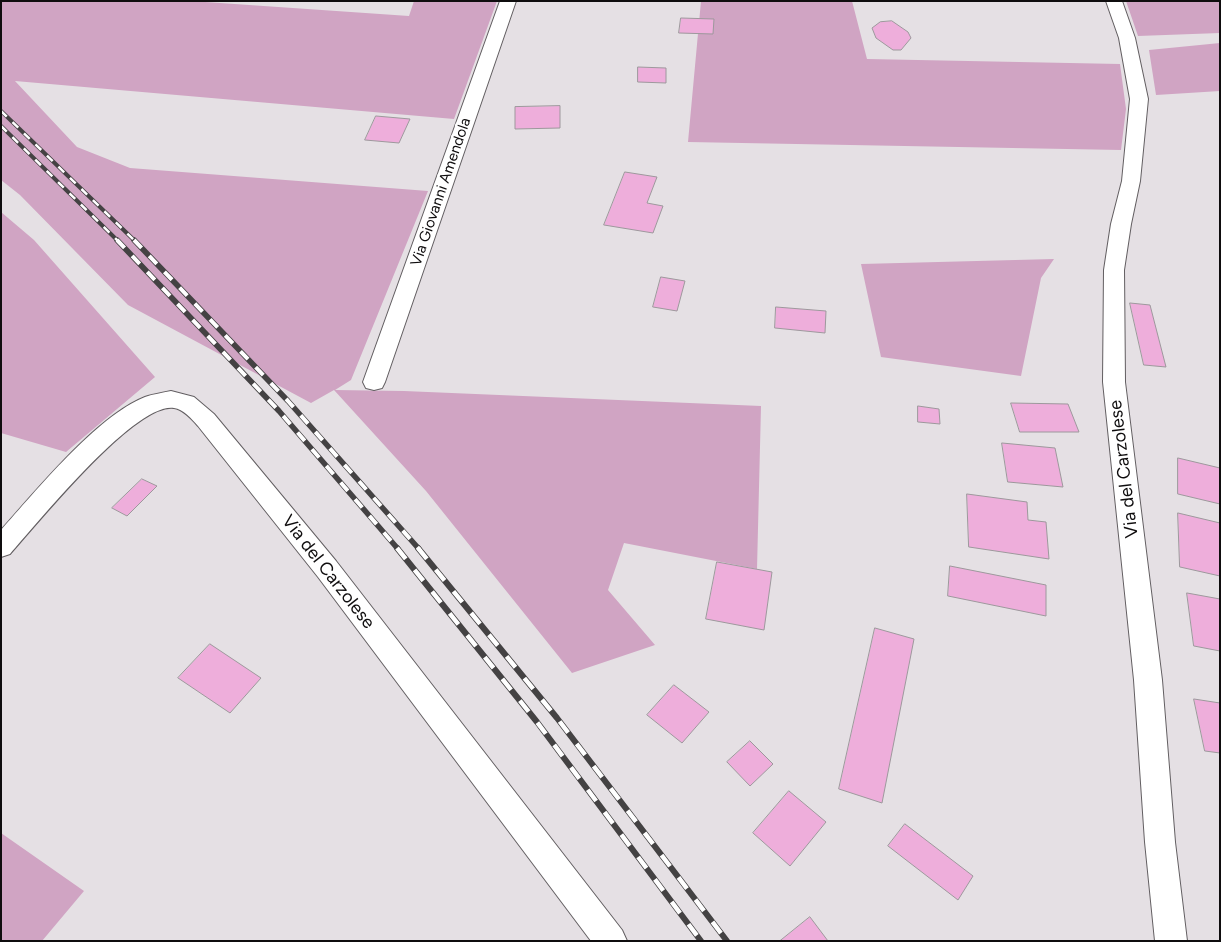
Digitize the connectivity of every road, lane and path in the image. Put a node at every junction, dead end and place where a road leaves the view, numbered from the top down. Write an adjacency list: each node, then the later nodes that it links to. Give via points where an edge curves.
1 (508, 1): 3 (street, Via Giovanni Amendola)
2 (1114, 1): 6 (street, Via del Carzolese, via 1127,38 1139,99 1131,181 1114,270 1114,382 1148,680)
3 (374, 382)
4 (1, 547): 5 (street, Via del Carzolese, via 88,453 122,422 159,401 171,399 189,404 206,420 327,569)
5 (611, 941)
6 (1171, 941)

